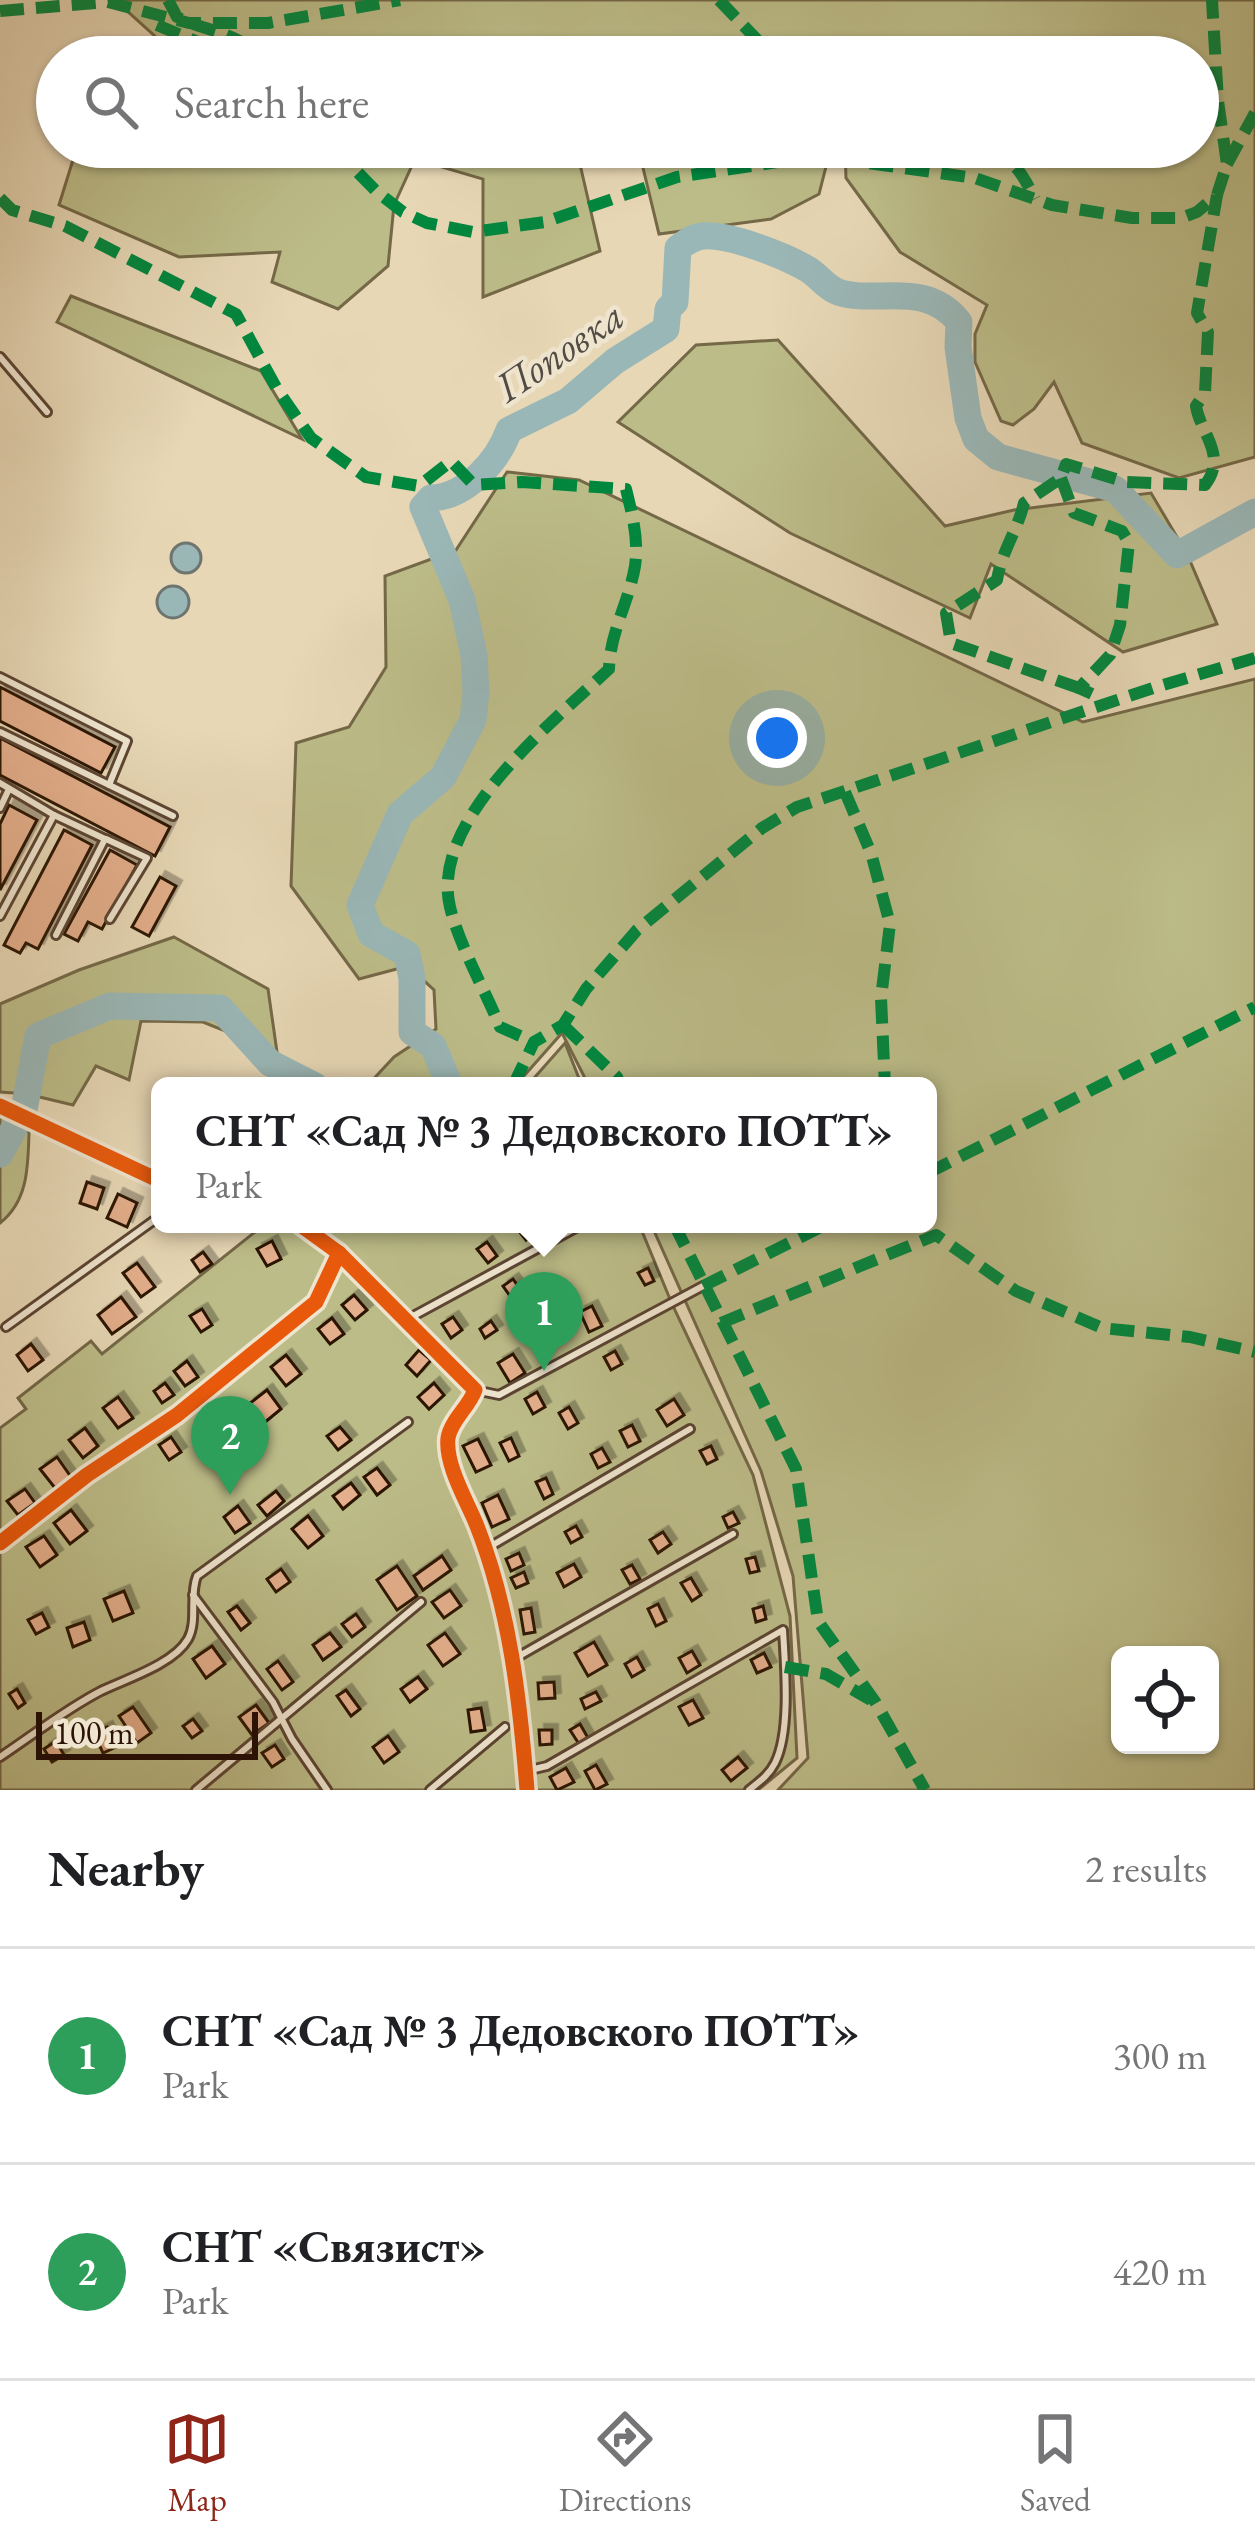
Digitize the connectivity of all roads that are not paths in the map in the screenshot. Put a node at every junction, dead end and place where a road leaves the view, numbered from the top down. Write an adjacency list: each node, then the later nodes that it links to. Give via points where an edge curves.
1 (0, 356): 2 (lane)
2 (46, 412)
3 (0, 677): 6 (lane, via 127,741)
4 (0, 731): 6 (lane)
5 (0, 783): 7 (lane)
6 (109, 785): 10 (lane)
7 (10, 788): 8 (lane); 9 (lane)
8 (0, 808)
9 (53, 815): 11 (lane); 12 (lane)
10 (173, 816)
11 (105, 839): 13 (lane, via 147,858); 14 (lane)
12 (0, 916)
13 (110, 919)
14 (56, 935)
15 (0, 1106): 16 (street)
16 (151, 1177)
17 (151, 1222): 23 (lane)
18 (311, 1233): 20 (street)
19 (566, 1233): 22 (lane)
20 (339, 1252): 22 (street); 28 (street, via 316,1301)
21 (704, 1286): 24 (lane, via 499,1395)
22 (406, 1319): 24 (street)
23 (6, 1327)
24 (475, 1390): 29 (street, via 448,1440)
25 (408, 1422): 30 (lane, via 197,1576)
26 (690, 1429): 29 (lane)
27 (733, 1534): 32 (lane)
28 (0, 1543)
29 (486, 1549): 32 (street)
30 (191, 1592): 33 (lane); 35 (lane, via 192,1626 182,1646)
31 (421, 1602): 33 (lane)
32 (514, 1659): 36 (street)
33 (281, 1720): 37 (lane); 38 (lane)
34 (505, 1726): 39 (lane)
35 (0, 1757)
36 (526, 1771): 40 (street); 41 (lane, via 783,1630 778,1757)
37 (196, 1790)
38 (327, 1790)
39 (430, 1790)
40 (527, 1790)
41 (749, 1790)

